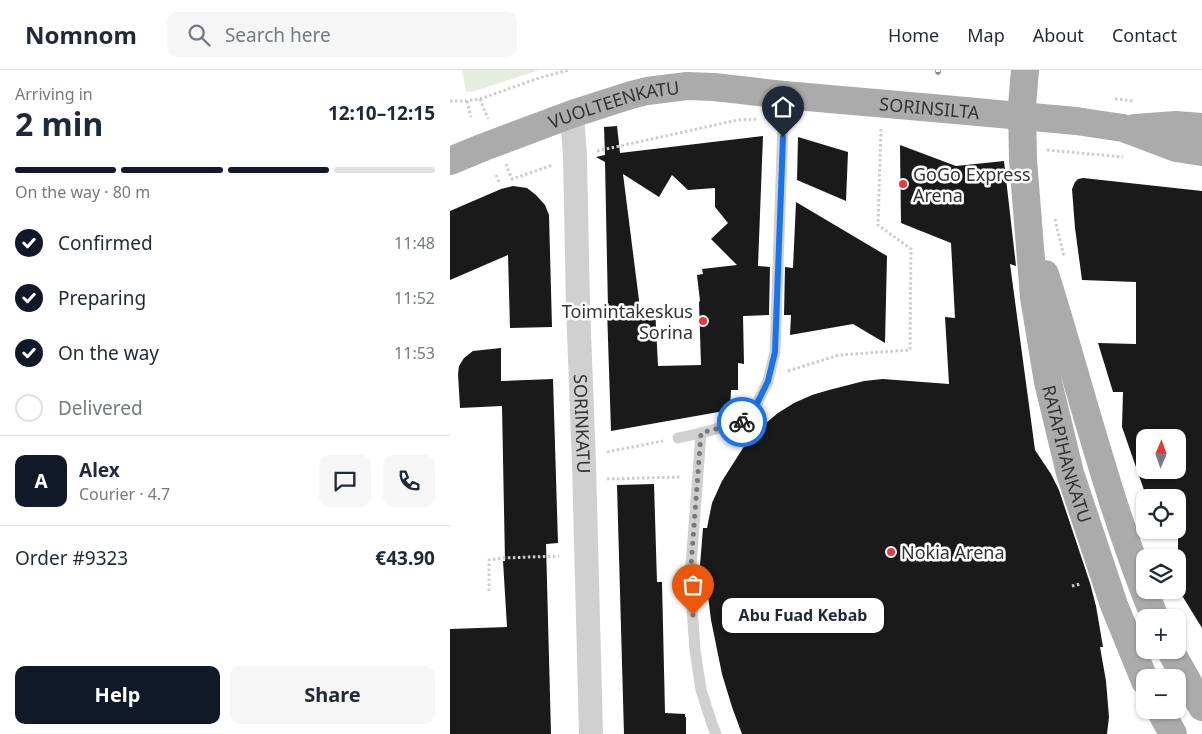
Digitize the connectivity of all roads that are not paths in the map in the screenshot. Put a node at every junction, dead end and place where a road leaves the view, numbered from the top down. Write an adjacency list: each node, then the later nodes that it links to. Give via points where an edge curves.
1 (1025, 70): 8 (main road, RATAPIHANKATU, via 1022,160)
2 (784, 95): 3 (main road, VUOLTEENKATU, via 688,86 631,95); 5 (main road, SORINSILTA, bridge); 9 (lane, via 775,352 768,381 749,420)
3 (572, 114): 7 (main road, VUOLTEENKATU); 16 (street, SORINKATU)
4 (1202, 127): 5 (main road)
5 (1123, 128): 6 (main road, via 1176,148)
6 (1202, 152)
7 (450, 161)
8 (1027, 215): 11 (main road, RATAPIHANKATU, via 1119,523); 13 (main road, RATAPIHANKATU, via 1034,297 1048,382 1070,473 1114,605)
9 (701, 433): 10 (lane); 17 (lane, via 690,579 701,690)
10 (678, 438)
11 (1151, 609)
12 (1175, 659): 14 (main road)
13 (1140, 669)
14 (1202, 707)
15 (1165, 719): 18 (main road)
16 (591, 734)
17 (716, 734)
18 (1174, 734)

